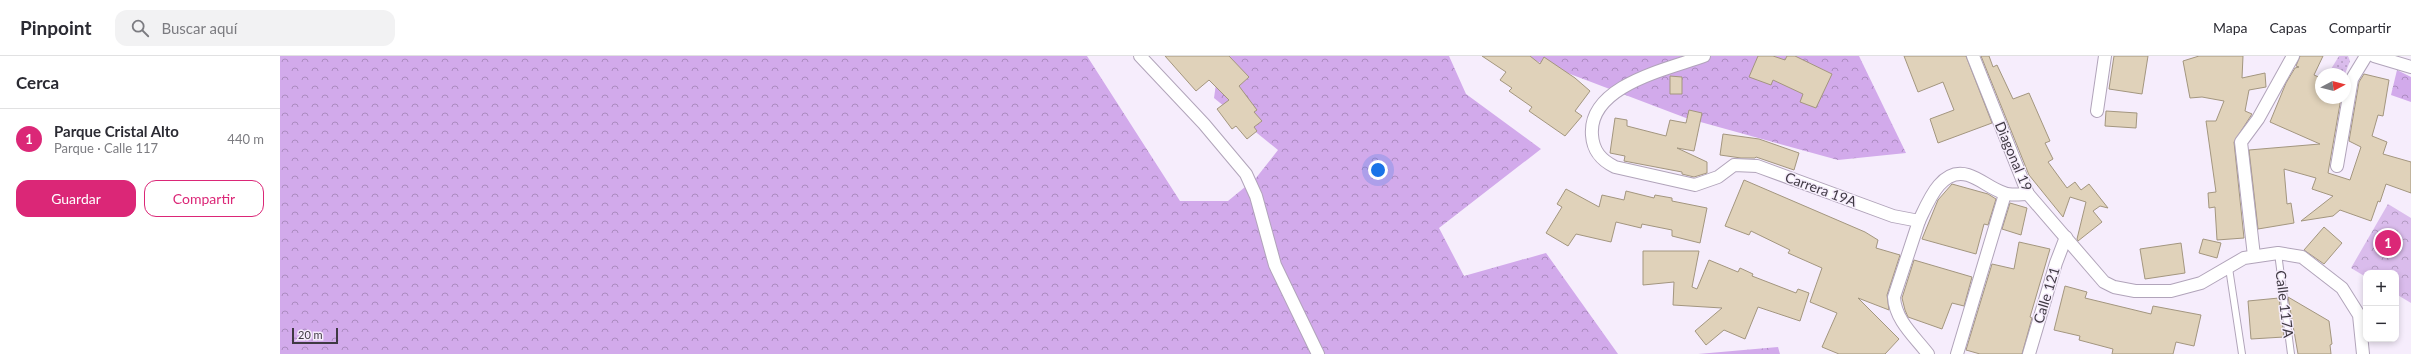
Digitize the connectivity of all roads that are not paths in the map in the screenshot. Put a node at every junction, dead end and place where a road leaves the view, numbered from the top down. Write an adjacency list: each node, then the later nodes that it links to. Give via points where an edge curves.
1 (1140, 56): 18 (street, via 1204,124 1246,174 1256,196 1275,265)
2 (1704, 56): 13 (street, Carrera 19A, via 1627,84 1612,93 1594,119 1591,130 1596,153 1615,167 1696,186 1708,182 1734,165 1757,166 1893,216)
3 (1973, 56): 12 (street, Diagonal 19)
4 (2105, 56): 9 (street)
5 (2293, 56): 16 (street, via 2258,119 2241,142)
6 (2366, 56): 10 (street, via 2352,79)
7 (2374, 56): 8 (street)
8 (2411, 67)
9 (2097, 111)
10 (2337, 166)
11 (2005, 194): 12 (street); 13 (street, via 1968,175 1950,176 1936,188); 20 (street)
12 (2028, 194): 14 (street, Diagonal 19)
13 (1919, 221): 19 (street, via 1894,297 1894,305 1900,318)
14 (2066, 237): 17 (street, Diagonal 19, via 2104,282 2114,287 2171,291 2201,283); 21 (street, Calle 121)
15 (2278, 253): 16 (street); 23 (lane, Calle 117A); 24 (street, via 2302,257 2342,288 2359,315)
16 (2254, 256): 17 (street, via 2244,258)
17 (2229, 268): 22 (lane)
18 (1318, 354)
19 (1928, 354)
20 (1957, 354)
21 (2029, 354)
22 (2242, 354)
23 (2291, 354)
24 (2363, 354)

